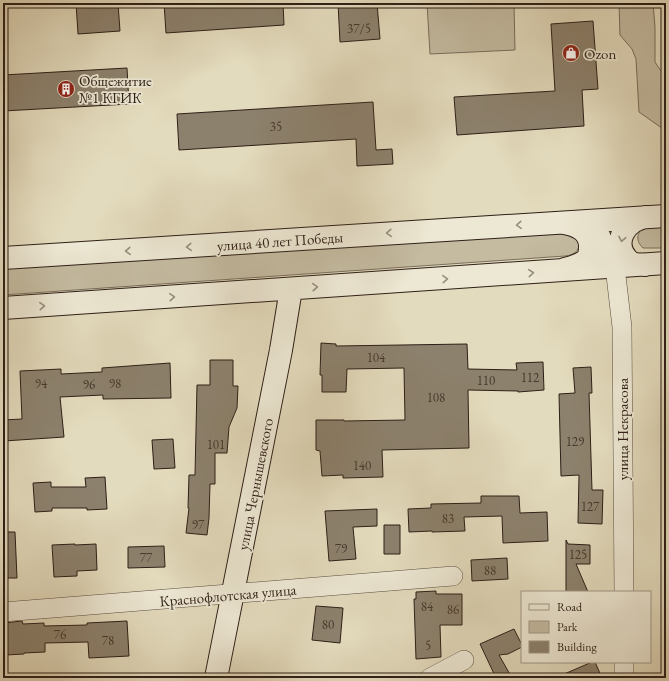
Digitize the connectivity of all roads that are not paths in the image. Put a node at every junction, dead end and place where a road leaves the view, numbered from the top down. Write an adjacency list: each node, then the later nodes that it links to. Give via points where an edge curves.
1 (658, 216): 2 (main road, улица 40 лет Победы); 5 (main road, улица 40 лет Победы, one-way to 5, via 633,221 626,227 621,242 622,251 630,262)
2 (593, 220): 3 (main road, улица 40 лет Победы); 6 (street)
3 (558, 222): 4 (main road, улица 40 лет Победы, one-way to 4); 7 (main road, улица 40 лет Победы, via 573,225 586,233 590,241 590,251 583,262 574,267)
4 (3, 258)
5 (657, 264): 6 (main road, улица 40 лет Победы)
6 (615, 267): 7 (main road, улица 40 лет Победы); 11 (street, улица Некрасова, via 622,327)
7 (556, 270): 8 (main road, улица 40 лет Победы, one-way to 7)
8 (291, 289): 9 (main road, улица 40 лет Победы, one-way to 8); 12 (main road, улица Чернышевского)
9 (3, 308)
10 (453, 576): 12 (street, Краснофлотская улица)
11 (624, 591)
12 (233, 594): 13 (street, Краснофлотская улица); 16 (main road, улица Чернышевского)
13 (3, 612)
14 (464, 660): 17 (street)
15 (624, 663): 18 (street)
16 (216, 678)
17 (430, 678)
18 (624, 678)

